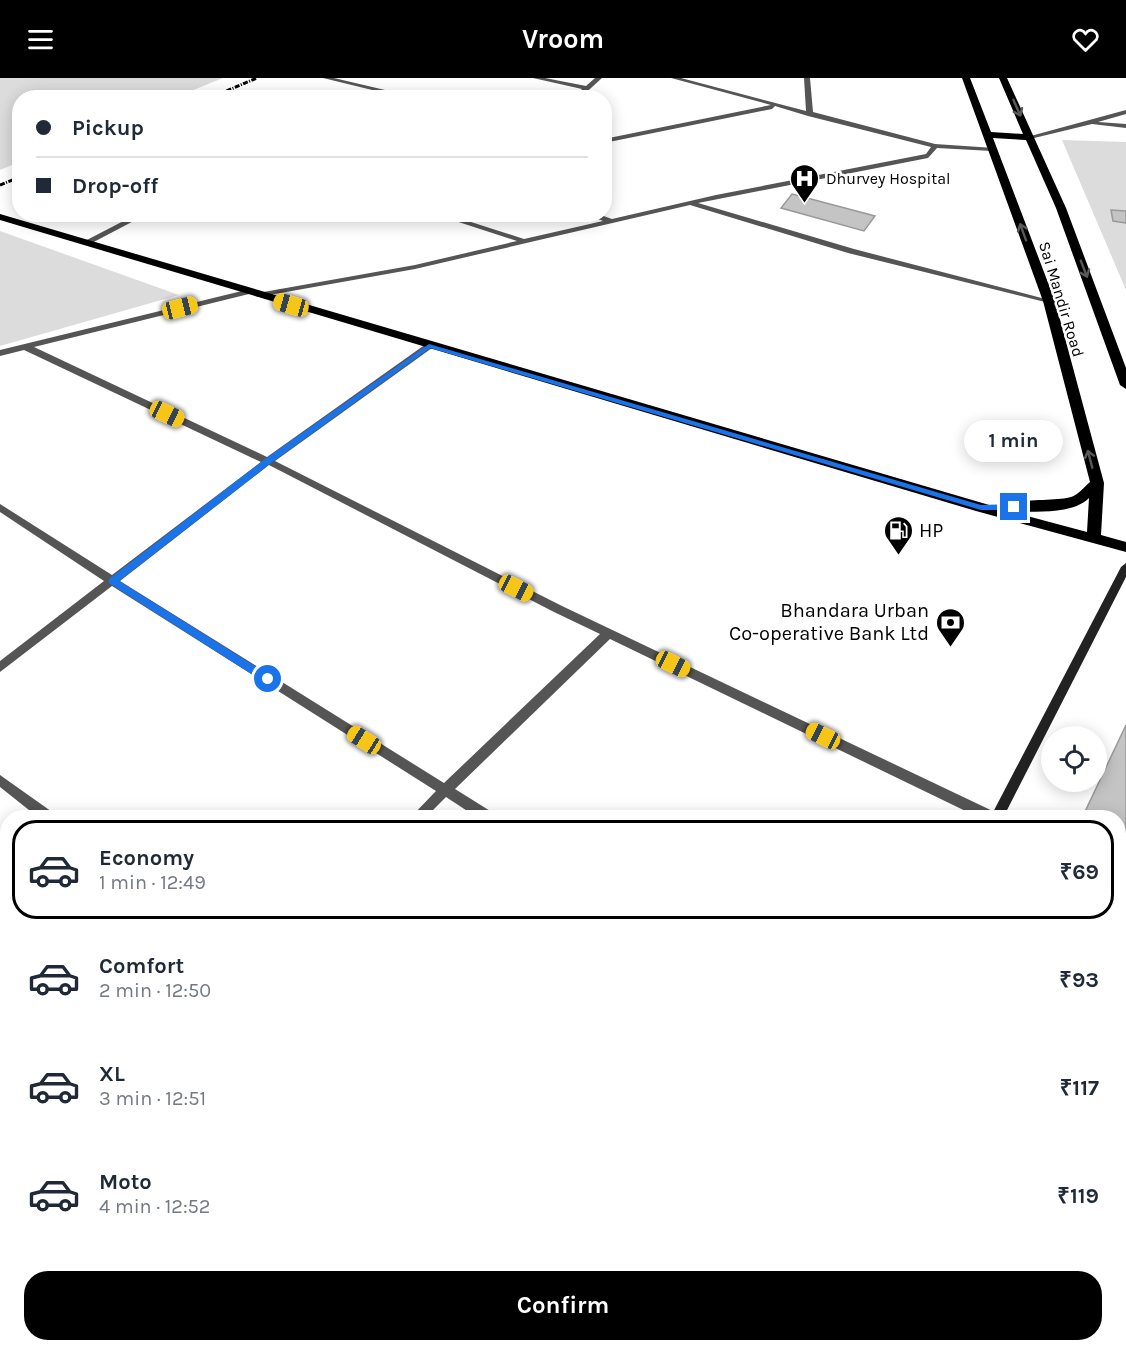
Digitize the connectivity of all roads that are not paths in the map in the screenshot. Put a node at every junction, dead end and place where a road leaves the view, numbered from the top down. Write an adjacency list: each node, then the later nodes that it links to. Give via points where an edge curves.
1 (326, 78): 9 (street)
2 (536, 78): 8 (street)
3 (598, 78): 8 (street)
4 (674, 78): 10 (street)
5 (807, 78): 12 (street)
6 (966, 78): 15 (highway, Sai Mandir Road)
7 (1003, 78): 16 (highway, Sai Mandir Road, one-way to 16)
8 (585, 88)
9 (380, 90)
10 (776, 106): 12 (street); 17 (street)
11 (1126, 112): 13 (street)
12 (810, 115): 18 (street)
13 (1088, 124): 14 (street); 16 (street)
14 (1126, 126)
15 (986, 135): 16 (highway); 19 (highway, Sai Mandir Road)
16 (1030, 137): 33 (highway, Sai Mandir Road, one-way to 33, via 1061,208)
17 (612, 139)
18 (935, 146): 19 (street); 20 (street, via 928,156)
19 (992, 149): 29 (highway, Sai Mandir Road, one-way to 19)
20 (691, 203): 25 (street); 29 (street, via 851,251)
21 (612, 221): 25 (street)
22 (14, 222): 27 (highway)
23 (128, 222): 27 (street)
24 (462, 222): 26 (street)
25 (615, 222): 26 (street)
26 (522, 241): 28 (street, via 415,267)
27 (85, 243): 28 (highway)
28 (252, 293): 30 (highway); 31 (street)
29 (1049, 301): 35 (highway, Sai Mandir Road, one-way to 29)
30 (429, 346): 34 (street); 37 (highway)
31 (26, 347): 32 (street); 34 (street)
32 (0, 353)
33 (1126, 385)
34 (268, 461): 41 (street); 42 (street)
35 (1097, 483): 37 (highway, via 1079,500 1053,506); 38 (highway, Sai Mandir Road)
36 (0, 507): 41 (street)
37 (981, 508): 38 (highway)
38 (1094, 537): 39 (highway)
39 (1126, 547)
40 (1126, 567): 50 (main road)
41 (112, 581): 43 (street); 45 (street)
42 (609, 633): 45 (street); 49 (street)
43 (0, 667)
44 (0, 780): 46 (street)
45 (442, 789): 47 (street); 48 (street)
46 (39, 810)
47 (423, 810)
48 (477, 810)
49 (978, 810)
50 (999, 810)

